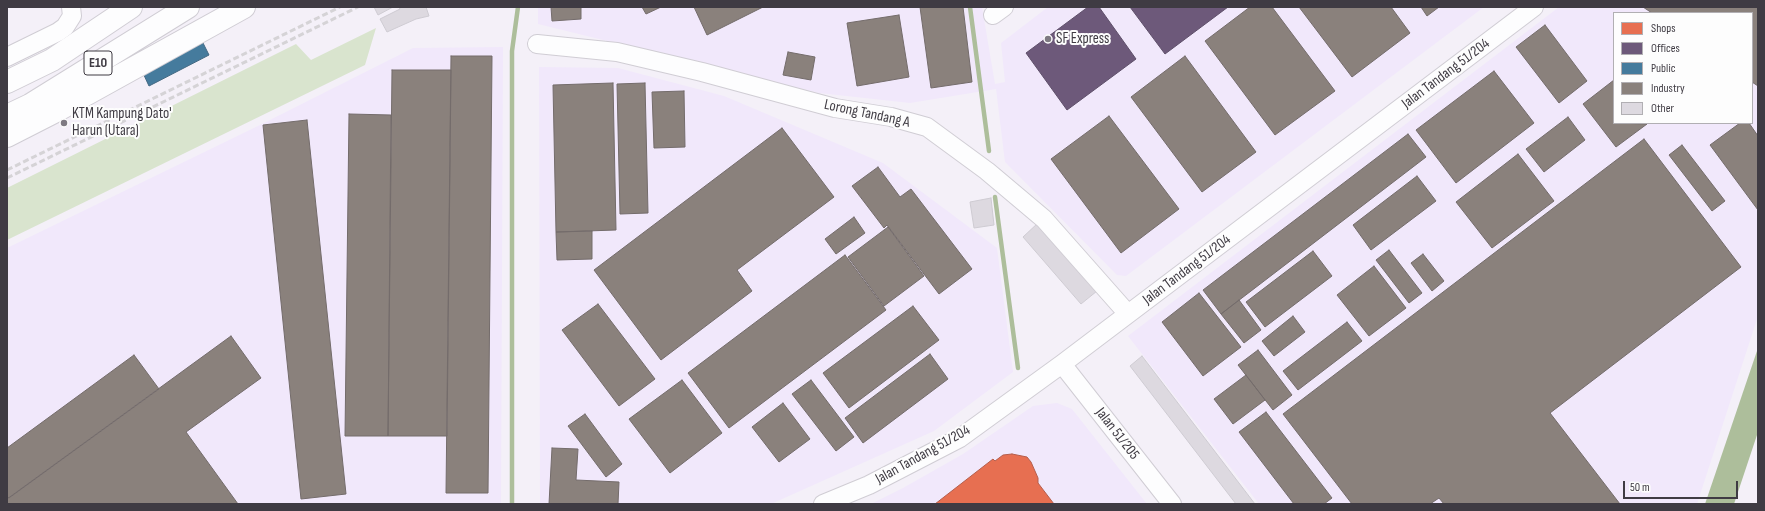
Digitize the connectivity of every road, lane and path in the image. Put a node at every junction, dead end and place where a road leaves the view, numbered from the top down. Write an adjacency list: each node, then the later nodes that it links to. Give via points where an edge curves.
1 (71, 7): 7 (street, via 72,16 69,22 58,32)
2 (131, 7): 8 (highway, E10, via 52,60)
3 (188, 7): 9 (highway, E10, via 30,105)
4 (244, 7): 10 (highway)
5 (1534, 7): 11 (street, Jalan Tandang 51/204)
6 (537, 44): 11 (street, Lorong Tandang A, via 617,52 835,108 892,117 927,127 987,171 1044,219)
7 (7, 57)
8 (7, 82)
9 (7, 116)
10 (7, 136)
11 (1128, 314): 12 (street, Jalan Tandang 51/204)
12 (1062, 364): 13 (street, Jalan Tandang 51/204, via 960,438 869,485); 14 (street, Jalan 51/205)
13 (823, 504)
14 (1172, 504)

